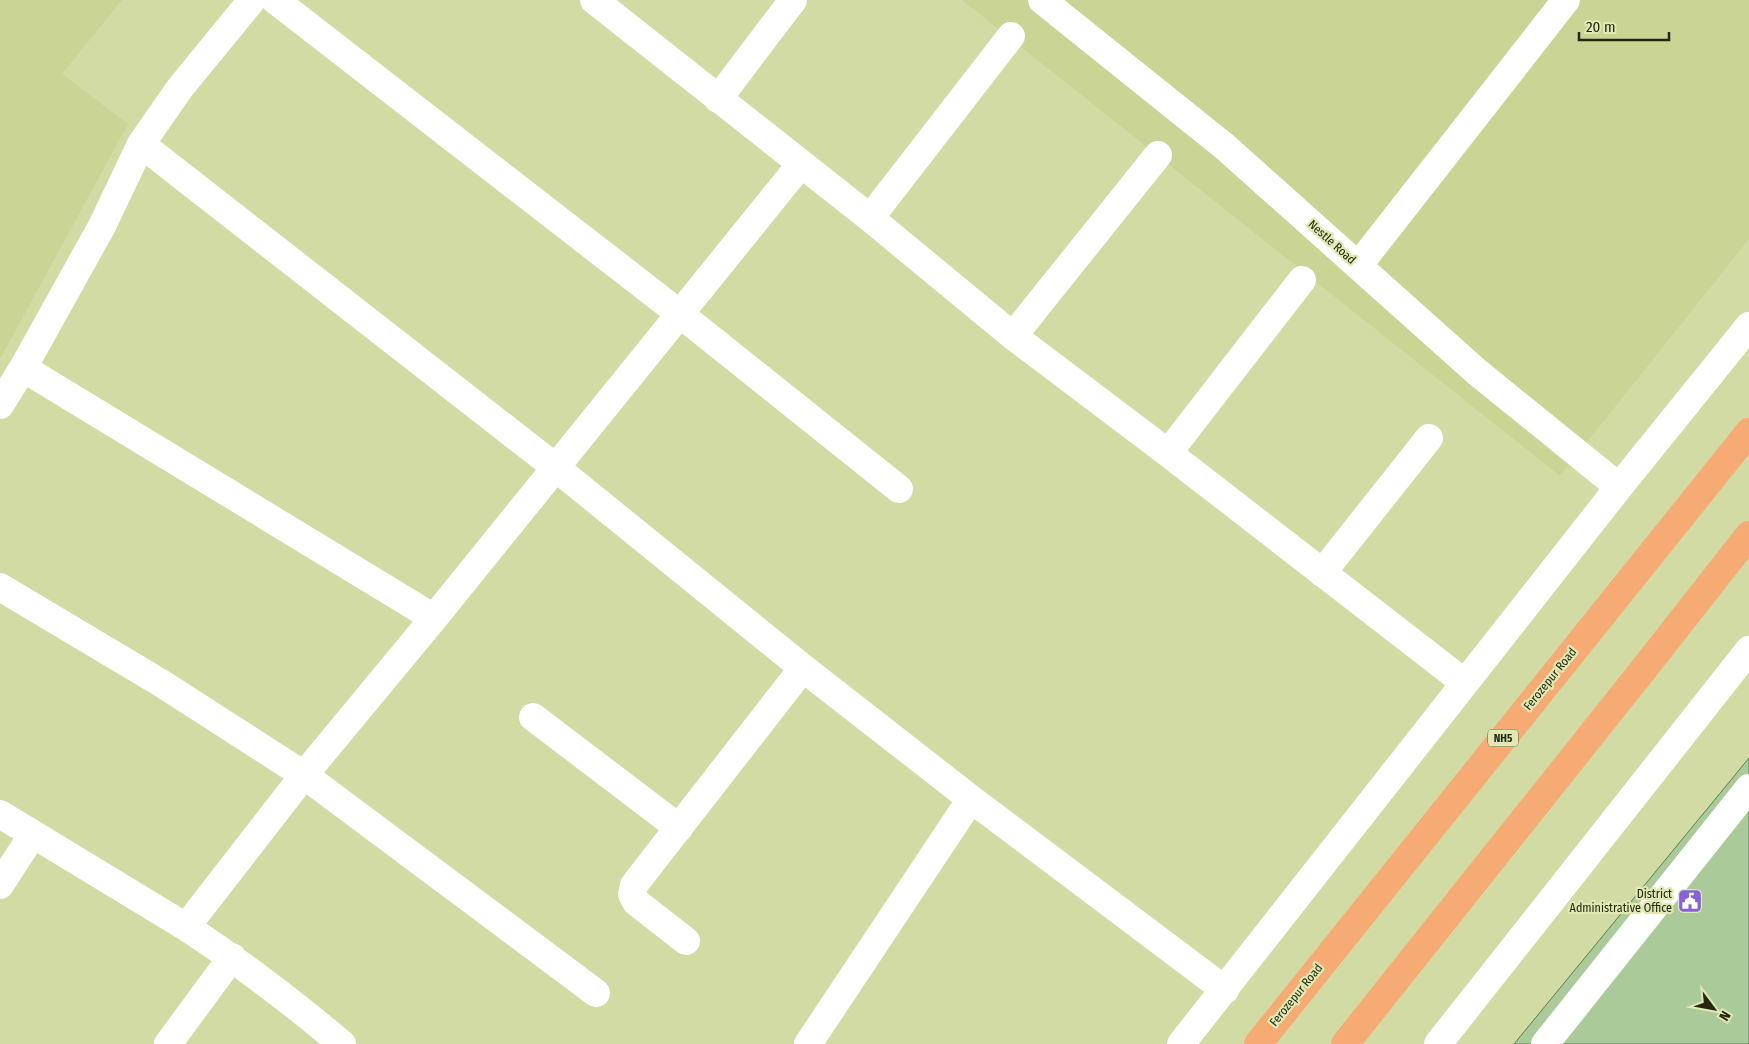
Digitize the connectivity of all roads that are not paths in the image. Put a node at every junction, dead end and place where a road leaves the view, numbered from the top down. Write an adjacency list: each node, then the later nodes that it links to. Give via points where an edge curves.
1 (252, 0): 9 (street, via 180,88)
2 (275, 0): 15 (street)
3 (594, 0): 8 (street)
4 (793, 0): 8 (street)
5 (1042, 0): 13 (street, Nestle Road, via 1224,146)
6 (1566, 0): 13 (street)
7 (1011, 36): 12 (street)
8 (718, 99): 11 (street)
9 (141, 144): 18 (street, via 102,226); 23 (street)
10 (1158, 155): 17 (street)
11 (801, 164): 12 (street); 15 (street)
12 (870, 218): 17 (street)
13 (1358, 266): 24 (street, Nestle Road, via 1477,372)
14 (1302, 280): 22 (street)
15 (680, 314): 23 (street); 25 (street)
16 (1749, 326): 24 (street)
17 (1013, 336): 22 (street)
18 (23, 368): 19 (street); 29 (street)
19 (0, 405)
20 (1749, 432): 50 (highway, Ferozepur Road / NH5)
21 (1429, 438): 27 (street)
22 (1168, 453): 27 (street)
23 (555, 467): 29 (street); 31 (street)
24 (1619, 487): 32 (street)
25 (899, 489)
26 (1749, 535): 51 (highway)
27 (1322, 573): 32 (street)
28 (0, 587): 34 (street, via 161,683)
29 (434, 618): 34 (street)
30 (1749, 650): 52 (street)
31 (803, 668): 36 (street); 38 (street)
32 (1465, 683): 44 (street)
33 (533, 717): 38 (street)
34 (304, 775): 41 (street); 45 (street)
35 (1749, 788): 53 (street)
36 (971, 799): 44 (street); 48 (street)
37 (0, 814): 39 (street)
38 (679, 828): 42 (street, via 634,885 632,894 644,909)
39 (33, 834): 40 (street); 41 (street)
40 (0, 885)
41 (186, 927): 43 (street)
42 (686, 941)
43 (232, 957): 46 (street); 47 (street)
44 (1225, 990): 49 (street)
45 (596, 993)
46 (168, 1044)
47 (342, 1044)
48 (808, 1044)
49 (1181, 1044)
50 (1258, 1044)
51 (1345, 1044)
52 (1438, 1044)
53 (1545, 1044)

